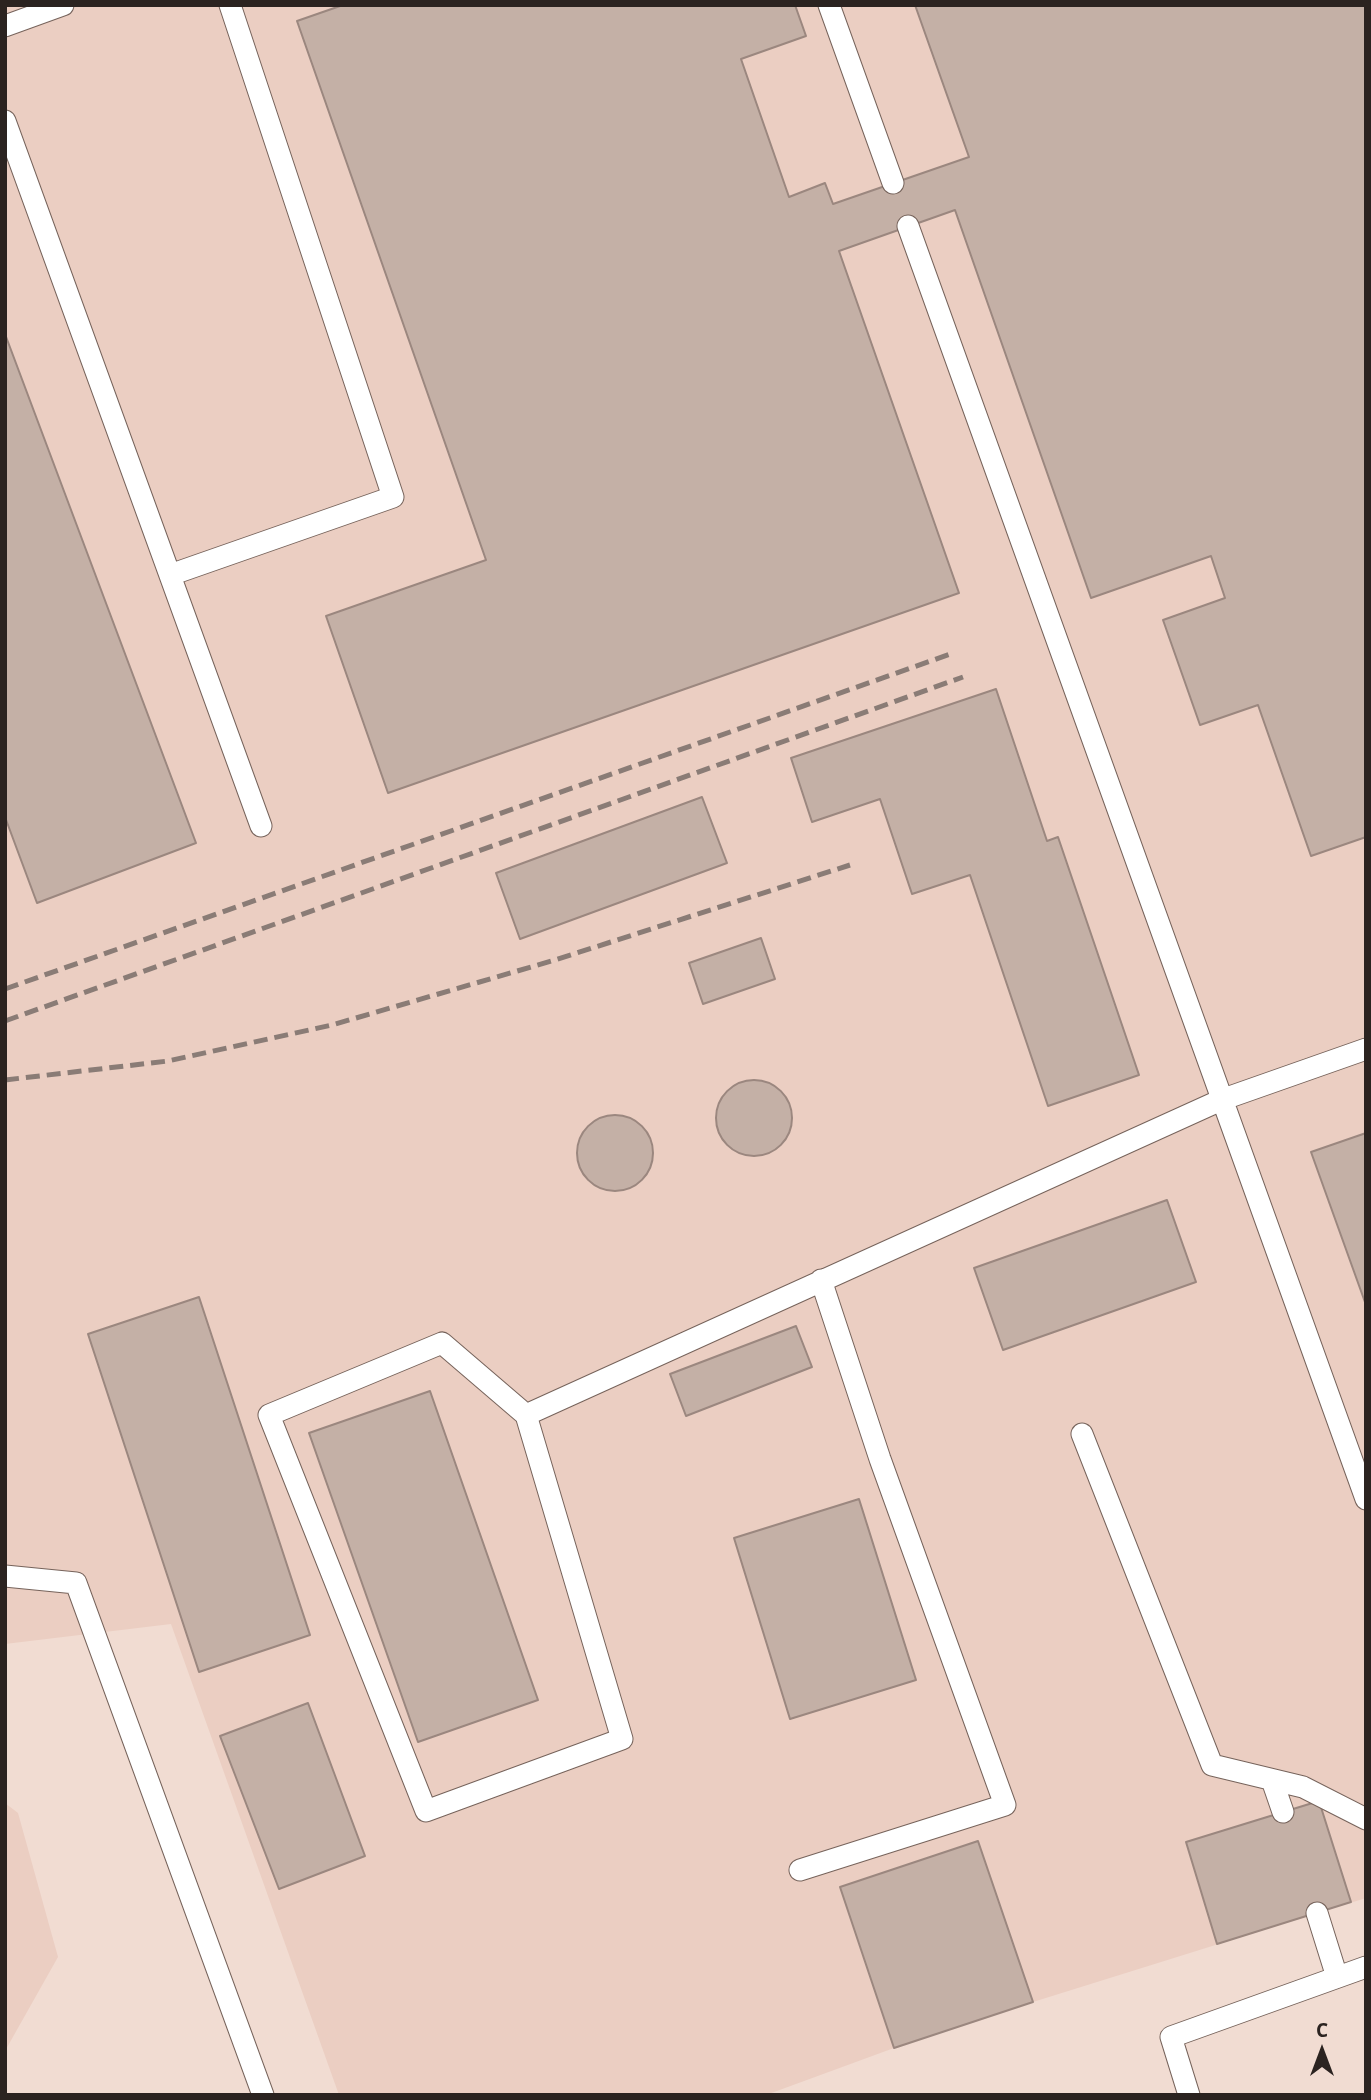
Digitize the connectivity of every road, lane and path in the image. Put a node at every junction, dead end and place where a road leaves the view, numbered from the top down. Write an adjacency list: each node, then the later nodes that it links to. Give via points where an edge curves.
1 (63, 5): 4 (lane)
2 (230, 5): 8 (lane, via 393,497)
3 (829, 5): 6 (lane)
4 (5, 26)
5 (5, 121): 8 (lane)
6 (893, 183)
7 (908, 226): 11 (lane)
8 (170, 575): 9 (lane)
9 (261, 826)
10 (1366, 1049): 11 (lane)
11 (1221, 1100): 12 (lane); 15 (lane)
12 (821, 1280): 13 (lane); 20 (lane, via 880,1460 1005,1805)
13 (526, 1415): 13 (lane, via 622,1740 426,1811 269,1415 442,1343)
14 (1082, 1434): 17 (lane, via 1212,1765)
15 (1366, 1499)
16 (5, 1576): 24 (lane, via 76,1583)
17 (1272, 1780): 18 (lane); 19 (lane, via 1303,1787)
18 (1283, 1812)
19 (1366, 1819)
20 (800, 1870)
21 (1317, 1913): 23 (lane)
22 (1366, 1967): 23 (lane)
23 (1337, 1977): 25 (lane, via 1171,2036)
24 (262, 2095)
25 (1189, 2095)

